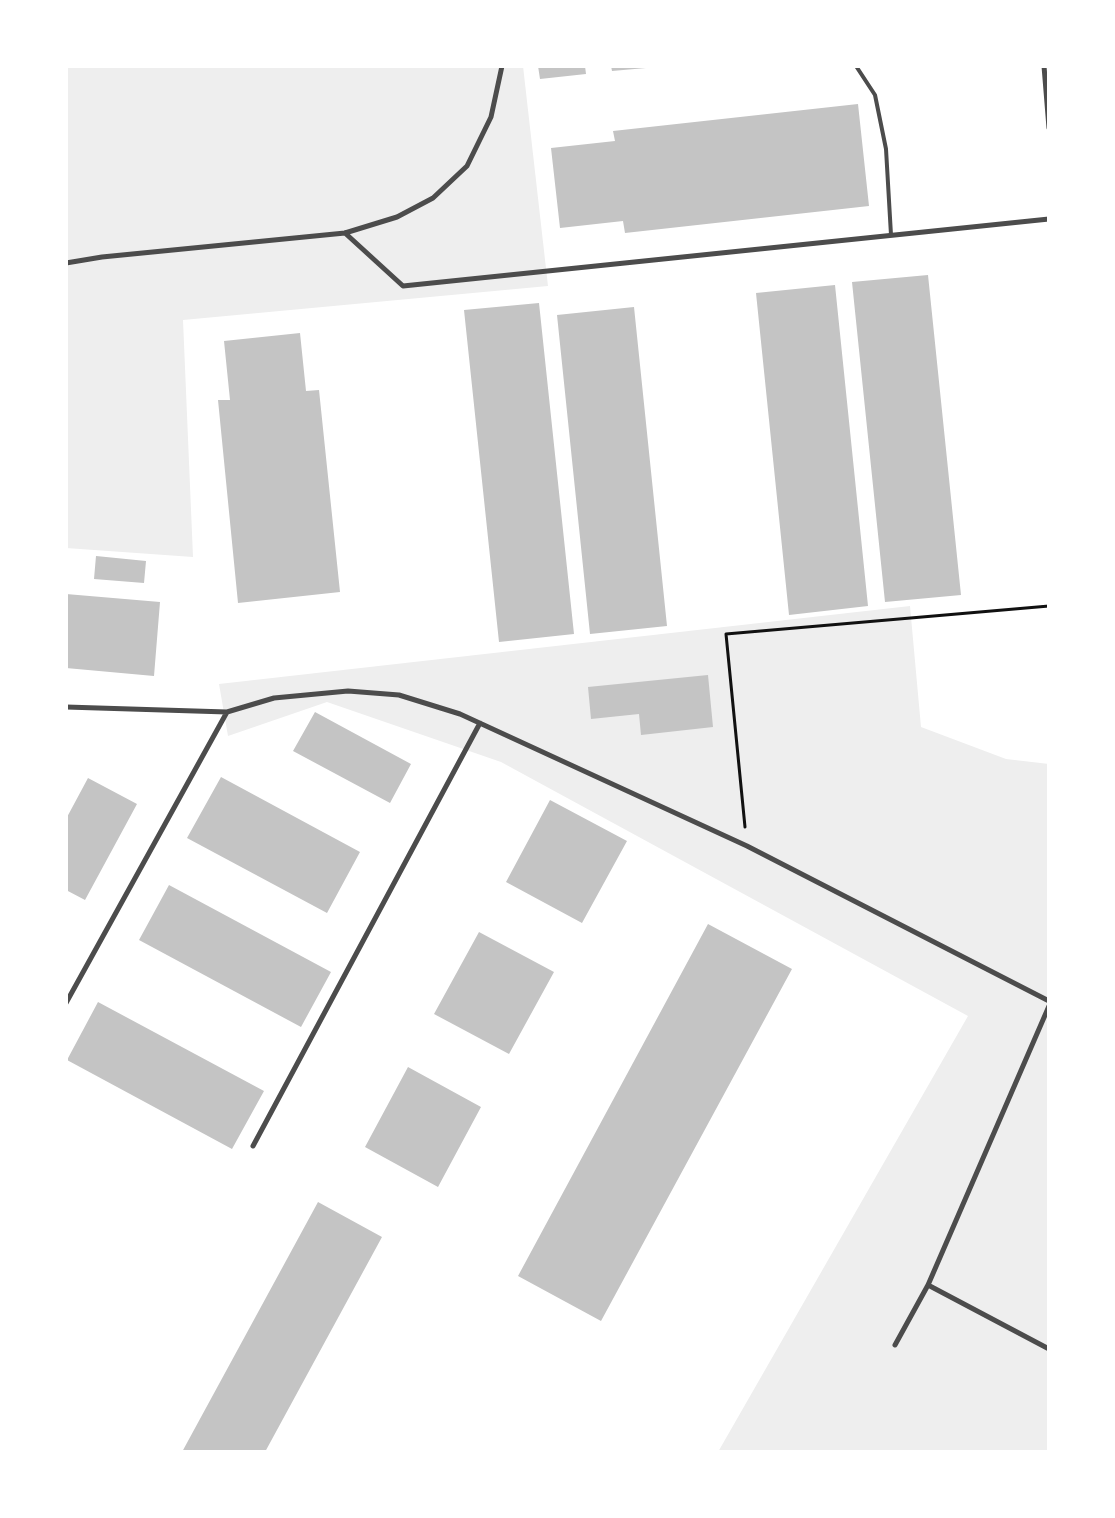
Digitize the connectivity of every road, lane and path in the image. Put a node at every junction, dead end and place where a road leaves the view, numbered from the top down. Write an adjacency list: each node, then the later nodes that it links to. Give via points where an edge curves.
1 (502, 66): 6 (street, via 491,117 467,166 433,198 397,217)
2 (856, 66): 7 (lane, via 875,95 884,140)
3 (1044, 66): 4 (street)
4 (1049, 128)
5 (1049, 219): 7 (street)
6 (345, 232): 7 (street, via 402,286); 8 (street)
7 (891, 235)
8 (66, 263)
9 (1049, 606): 13 (path, via 726,634)
10 (66, 707): 11 (street)
11 (227, 712): 12 (street, via 274,698 348,691 399,695); 15 (street)
12 (480, 723): 13 (street); 17 (street)
13 (746, 846): 14 (street)
14 (1049, 1001)
15 (66, 1003)
16 (1049, 1006): 18 (street)
17 (253, 1146)
18 (928, 1285): 19 (street); 20 (street)
19 (896, 1345)
20 (1049, 1349)

